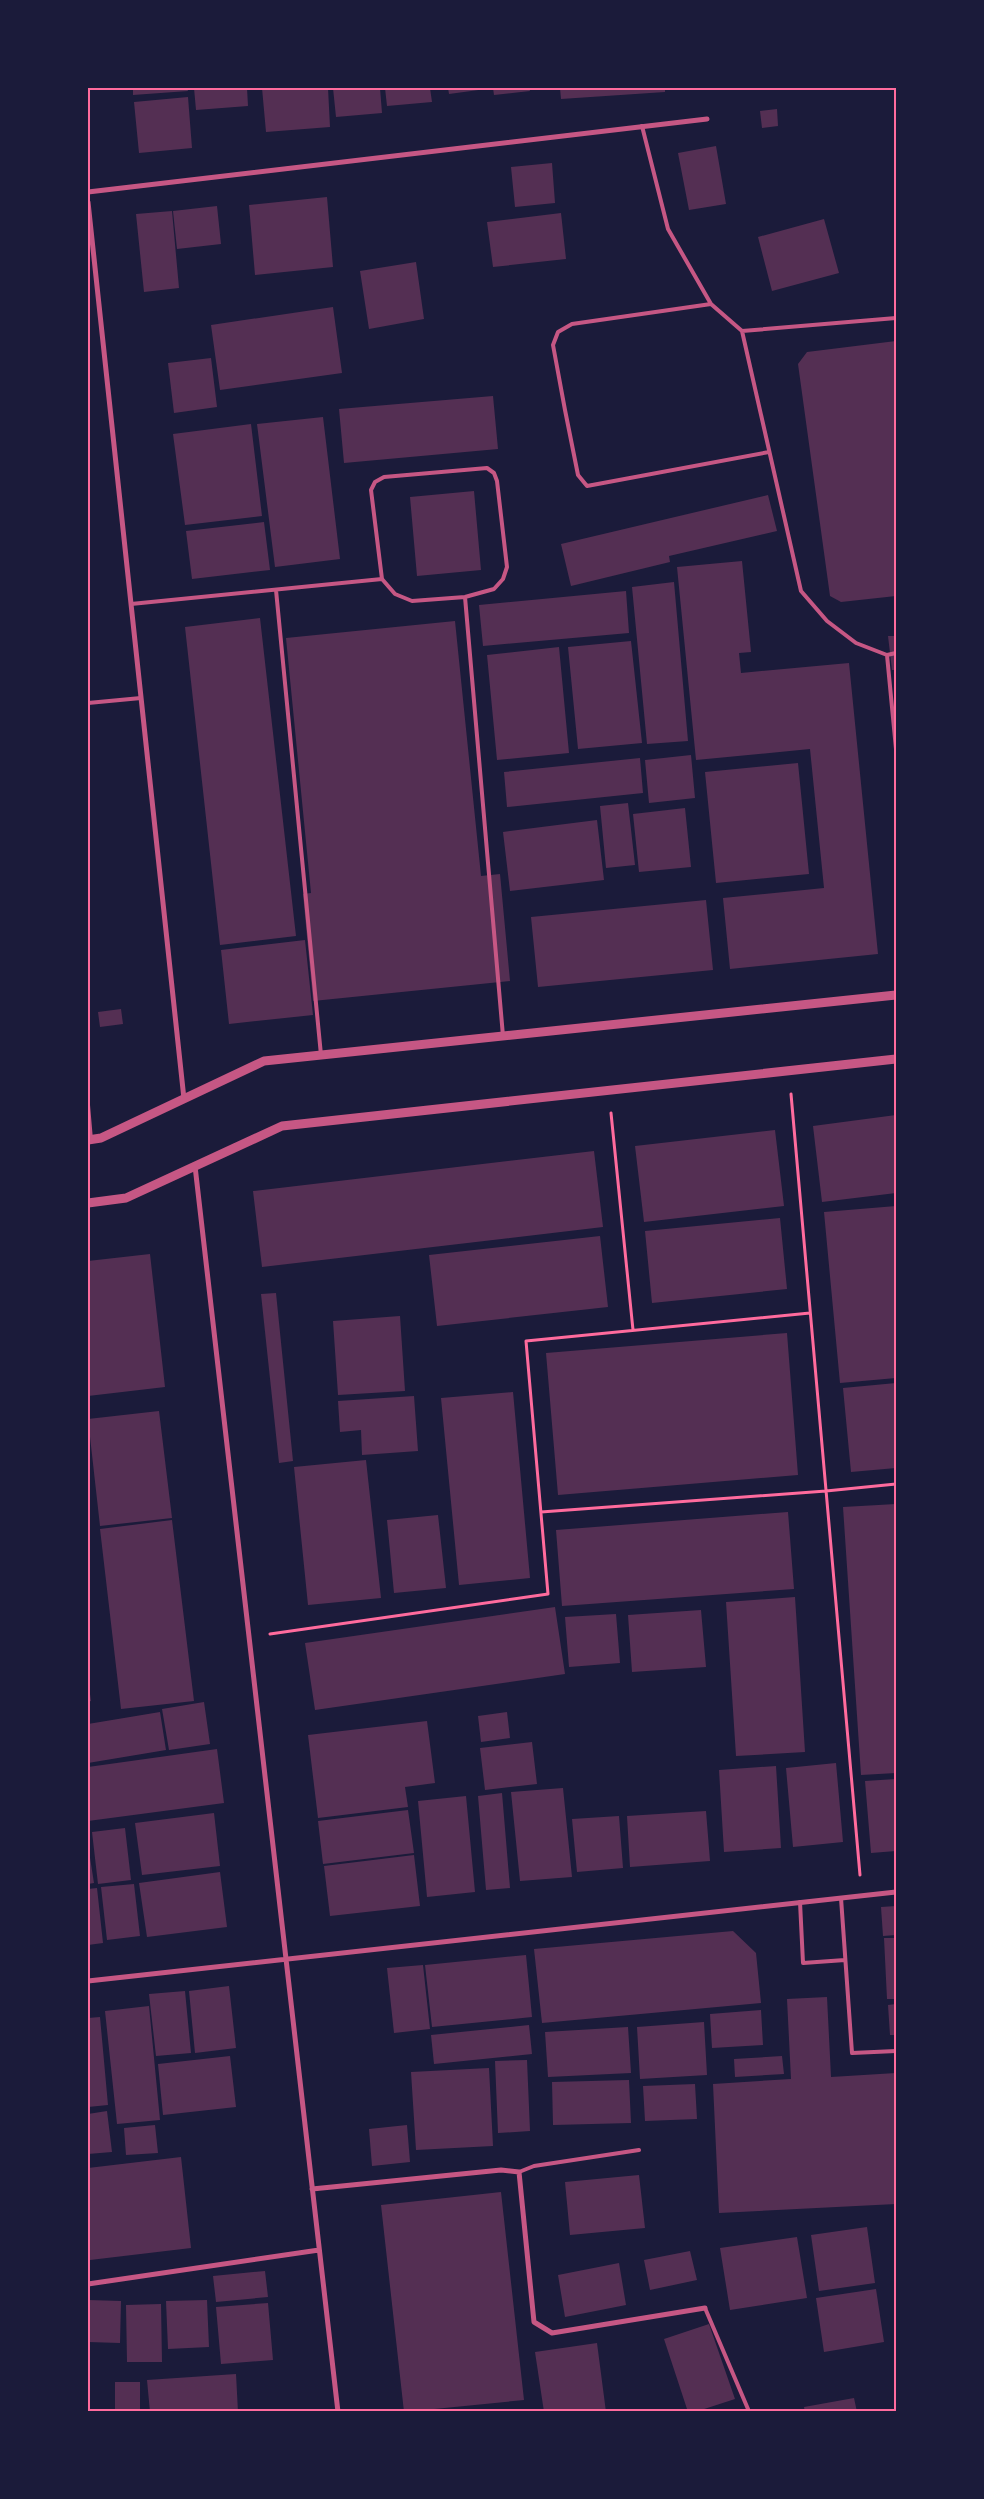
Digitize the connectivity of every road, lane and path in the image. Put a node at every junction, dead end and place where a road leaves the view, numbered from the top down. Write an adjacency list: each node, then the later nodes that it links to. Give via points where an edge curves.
1 (707, 118): 2 (street)
2 (642, 126): 3 (street); 5 (lane, via 668,229)
3 (88, 192)
4 (88, 202): 12 (street)
5 (711, 304): 7 (lane); 8 (lane, via 572,324 558,332 553,345 578,476 587,486)
6 (896, 318): 7 (lane)
7 (742, 331): 8 (lane)
8 (770, 452): 14 (lane, via 801,591 827,621 856,643)
9 (382, 579): 10 (lane); 11 (lane, via 395,594 412,601); 11 (lane, via 371,490 375,482 384,477 486,468 494,473 497,481 507,567 494,589)
10 (276, 590): 12 (lane); 20 (lane)
11 (465, 597): 19 (lane)
12 (131, 604): 15 (street)
13 (896, 654): 14 (lane)
14 (887, 655): 17 (lane)
15 (141, 698): 16 (lane); 24 (street)
16 (88, 703)
17 (896, 749)
18 (896, 995): 19 (street)
19 (503, 1036): 20 (street)
20 (322, 1055): 24 (street, via 264,1061)
21 (896, 1059): 22 (street)
22 (789, 1070): 23 (street); 29 (path)
23 (609, 1090): 27 (street, via 282,1126); 30 (path)
24 (184, 1099): 26 (street, via 101,1138)
25 (88, 1105): 26 (lane)
26 (89, 1140)
27 (195, 1166): 28 (street, via 126,1198); 34 (street)
28 (88, 1203)
29 (810, 1313): 30 (path); 32 (path)
30 (633, 1330): 33 (path, via 526,1341)
31 (896, 1484): 32 (path)
32 (826, 1491): 33 (path); 36 (path)
33 (541, 1512): 34 (path, via 548,1594)
34 (249, 1637): 39 (street)
35 (896, 1892): 36 (street)
36 (862, 1895): 37 (street)
37 (841, 1898): 38 (street); 40 (lane)
38 (800, 1902): 39 (street); 40 (lane, via 803,1963)
39 (286, 1959): 41 (street); 45 (street)
40 (845, 1960): 42 (lane, via 852,2053)
41 (88, 1981)
42 (896, 2051)
43 (639, 2150): 44 (lane, via 534,2166)
44 (518, 2172): 45 (street, via 501,2170); 48 (street, via 534,2322 542,2328 552,2333)
45 (312, 2189): 46 (street)
46 (319, 2250): 47 (street); 50 (street)
47 (88, 2284)
48 (705, 2308): 49 (lane)
49 (748, 2409)
50 (338, 2412)

